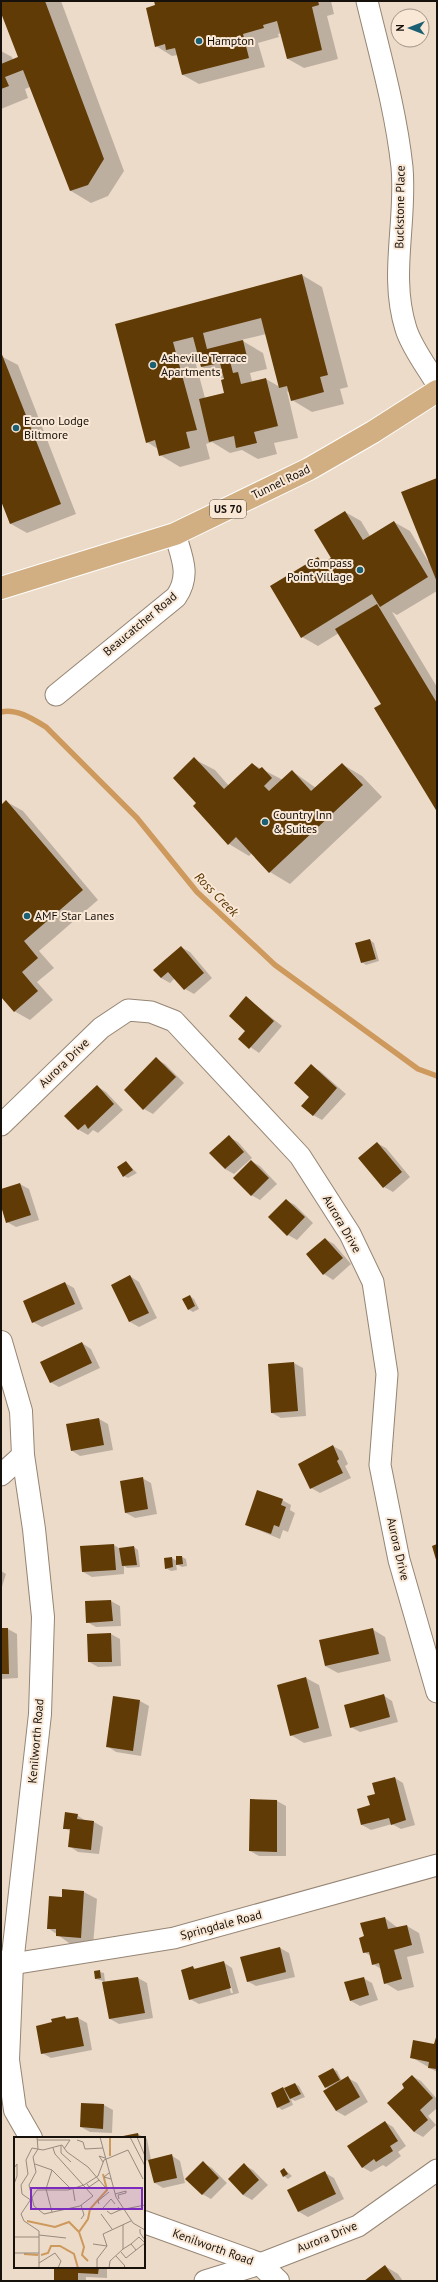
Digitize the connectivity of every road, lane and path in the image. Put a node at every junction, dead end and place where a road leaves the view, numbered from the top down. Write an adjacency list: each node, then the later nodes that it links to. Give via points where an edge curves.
1 (367, 1): 2 (street, Buckstone Place, via 386,80 402,167 398,279 401,309 406,330)
2 (437, 384)
3 (437, 391): 4 (main road, Tunnel Road / US 70, via 309,469)
4 (175, 534): 5 (main road, Tunnel Road / US 70); 6 (street, Beaucatcher Road, via 184,573 183,586 176,596)
5 (1, 588)
6 (56, 695)
7 (1, 1125): 11 (street, Aurora Drive, via 101,1028 128,1010 151,1012 174,1022 300,1156 350,1234 373,1282 387,1374 380,1465 399,1560)
8 (1, 1342): 9 (street, Kenilworth Road, via 21,1411)
9 (23, 1454): 10 (street); 13 (street, Kenilworth Road, via 43,1617 40,1714)
10 (1, 1476)
11 (437, 1692)
12 (437, 1865): 13 (street, Springdale Road, via 174,1938)
13 (7, 1962): 14 (street, Kenilworth Road, via 8,2060 15,2110)
14 (30, 2137)
15 (437, 2170): 17 (street, Aurora Drive, via 358,2226)
16 (145, 2222): 17 (street, Kenilworth Road)
17 (257, 2273): 18 (street, Aurora Drive); 19 (street, Kenilworth Road)
18 (205, 2281)
19 (278, 2281)

